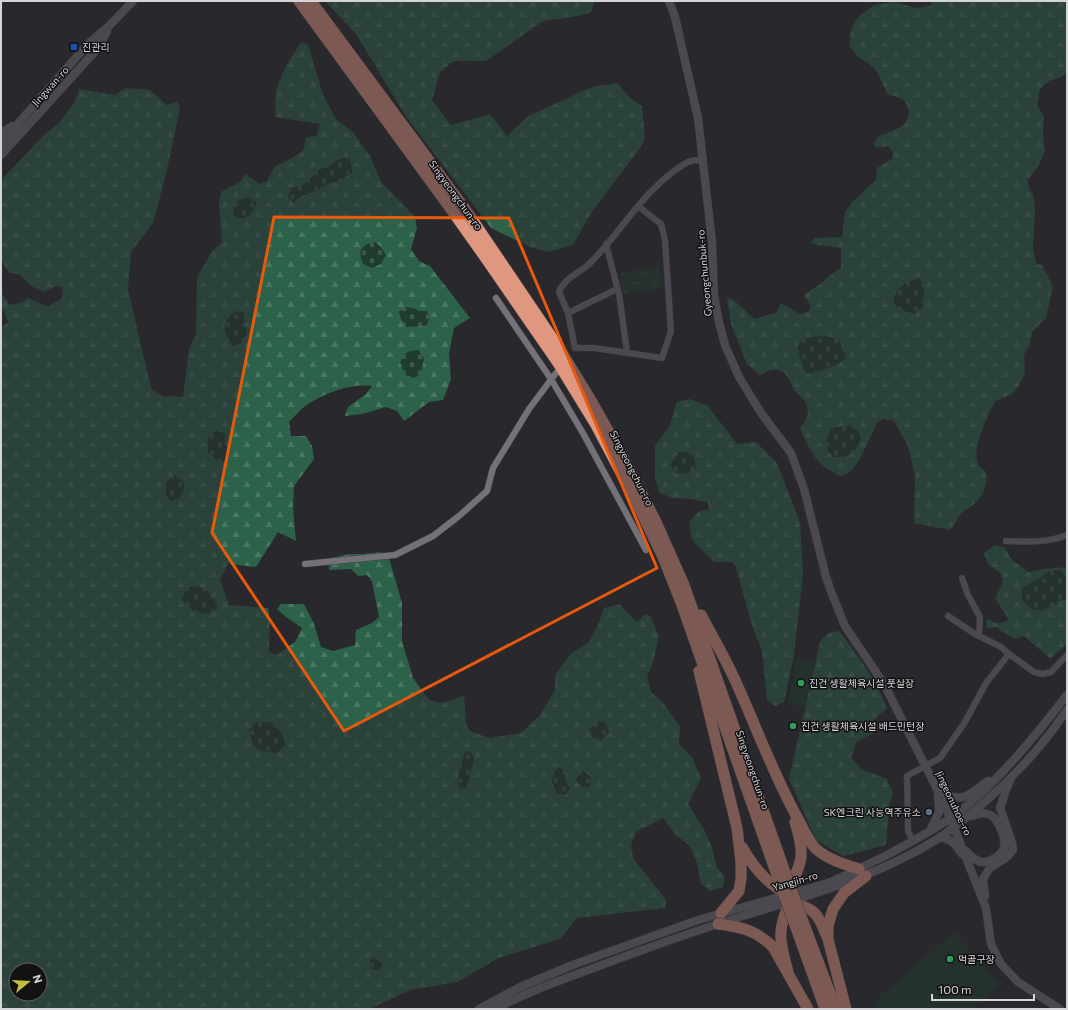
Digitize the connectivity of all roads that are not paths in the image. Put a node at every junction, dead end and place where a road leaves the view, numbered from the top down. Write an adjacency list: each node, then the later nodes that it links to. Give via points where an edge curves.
1 (133, 1): 5 (main road, Jingwan-ro)
2 (299, 1): 28 (highway, Singyeongchun-ro, via 448,205 558,363 596,425 636,502 663,557)
3 (311, 1): 26 (highway, Singyeongchun-ro, via 464,209 559,348 623,457)
4 (669, 1): 10 (main road, Gyeongchunbuk-ro, via 698,118)
5 (109, 26): 6 (main road, Jingwan-ro, via 88,44); 9 (main road, Jingwan-ro, via 99,46)
6 (21, 120): 7 (main road); 8 (main road, Jingwan-ro)
7 (1, 133)
8 (1, 143)
9 (1, 155)
10 (703, 160): 11 (street, via 689,161 662,181); 27 (main road, Gyeongchunbuk-ro, via 712,242 714,295 725,345 739,377 791,454 804,489)
11 (638, 206): 12 (street); 17 (street, via 661,224 665,240 671,331 662,358)
12 (606, 244): 13 (street); 15 (street, via 588,265 562,284 559,292)
13 (618, 289): 15 (street); 17 (street)
14 (496, 298): 20 (street)
15 (568, 313): 16 (street)
16 (575, 348): 17 (street); 18 (street)
17 (627, 352)
18 (571, 353)
19 (556, 373): 20 (street)
20 (551, 380): 23 (street); 24 (street, via 493,468 487,492 433,536 395,555)
21 (1067, 535): 22 (street, via 1057,539 1029,542)
22 (1006, 541)
23 (646, 550)
24 (306, 564)
25 (962, 578): 30 (street, via 980,617)
26 (684, 585): 38 (highway, via 735,680); 50 (highway, Singyeongchun-ro)
27 (832, 594): 35 (main road, Jingeonuhoe-ro, via 845,626 884,684)
28 (682, 605): 46 (highway); 50 (highway, Singyeongchun-ro)
29 (948, 616): 30 (street)
30 (980, 636): 31 (street)
31 (1009, 654): 32 (street, via 1034,672 1043,674 1050,672); 35 (street, via 986,683 965,722 940,758)
32 (1067, 655)
33 (1067, 695): 37 (main road, Yangjin-ro)
34 (1067, 710): 36 (main road, Yangjin-ro, via 1043,743)
35 (925, 766): 39 (main road, Jingeonuhoe-ro); 45 (street, via 907,776 908,831)
36 (1014, 775): 41 (main road, Yangjin-ro); 52 (main road, via 1000,808 1013,850 989,868 983,879)
37 (998, 777): 39 (main road, via 959,799); 40 (main road, Yangjin-ro)
38 (783, 790): 49 (highway, via 815,847 827,857); 51 (highway, via 802,851 801,863)
39 (938, 791): 40 (main road, Jingeonuhoe-ro); 43 (main road, via 939,812)
40 (951, 818): 42 (main road, Jingeonuhoe-ro); 43 (main road, Yangjin-ro)
41 (967, 818): 42 (main road, Yangjin-ro); 47 (main road, via 979,813 988,813 995,817 1005,843 996,857 982,862)
42 (955, 827): 44 (main road, Yangjin-ro); 47 (main road, Jingeonuhoe-ro)
43 (930, 831): 45 (main road, Yangjin-ro)
44 (940, 837): 48 (main road, via 954,843); 49 (main road, Yangjin-ro, via 915,852)
45 (913, 841): 49 (main road, Yangjin-ro)
46 (739, 842): 51 (highway, via 759,874); 53 (highway, via 739,891)
47 (964, 850): 48 (main road, Jingeonuhoe-ro)
48 (971, 868): 52 (main road, Jingeonuhoe-ro)
49 (862, 872): 51 (main road, Yangjin-ro, via 820,893); 55 (highway, via 833,909 828,926)
50 (782, 876): 54 (highway, Singyeongchun-ro, bridge)
51 (788, 898): 53 (main road, Yangjin-ro); 55 (highway, via 814,912); 56 (highway, via 780,933)
52 (986, 908): 63 (main road, Jingeonuhoe-ro, via 991,944 1001,964 1018,982)
53 (720, 919): 56 (highway, via 765,938); 57 (main road, Yangjin-ro, via 575,964 520,987); 58 (main road, Yangjin-ro, via 566,978)
54 (798, 920): 60 (highway, Singyeongchun-ro); 61 (highway, Singyeongchun-ro)
55 (828, 939): 62 (highway)
56 (788, 972): 59 (highway)
57 (479, 1009)
58 (496, 1009)
59 (808, 1009)
60 (825, 1009)
61 (836, 1009)
62 (846, 1009)
63 (1060, 1009)

